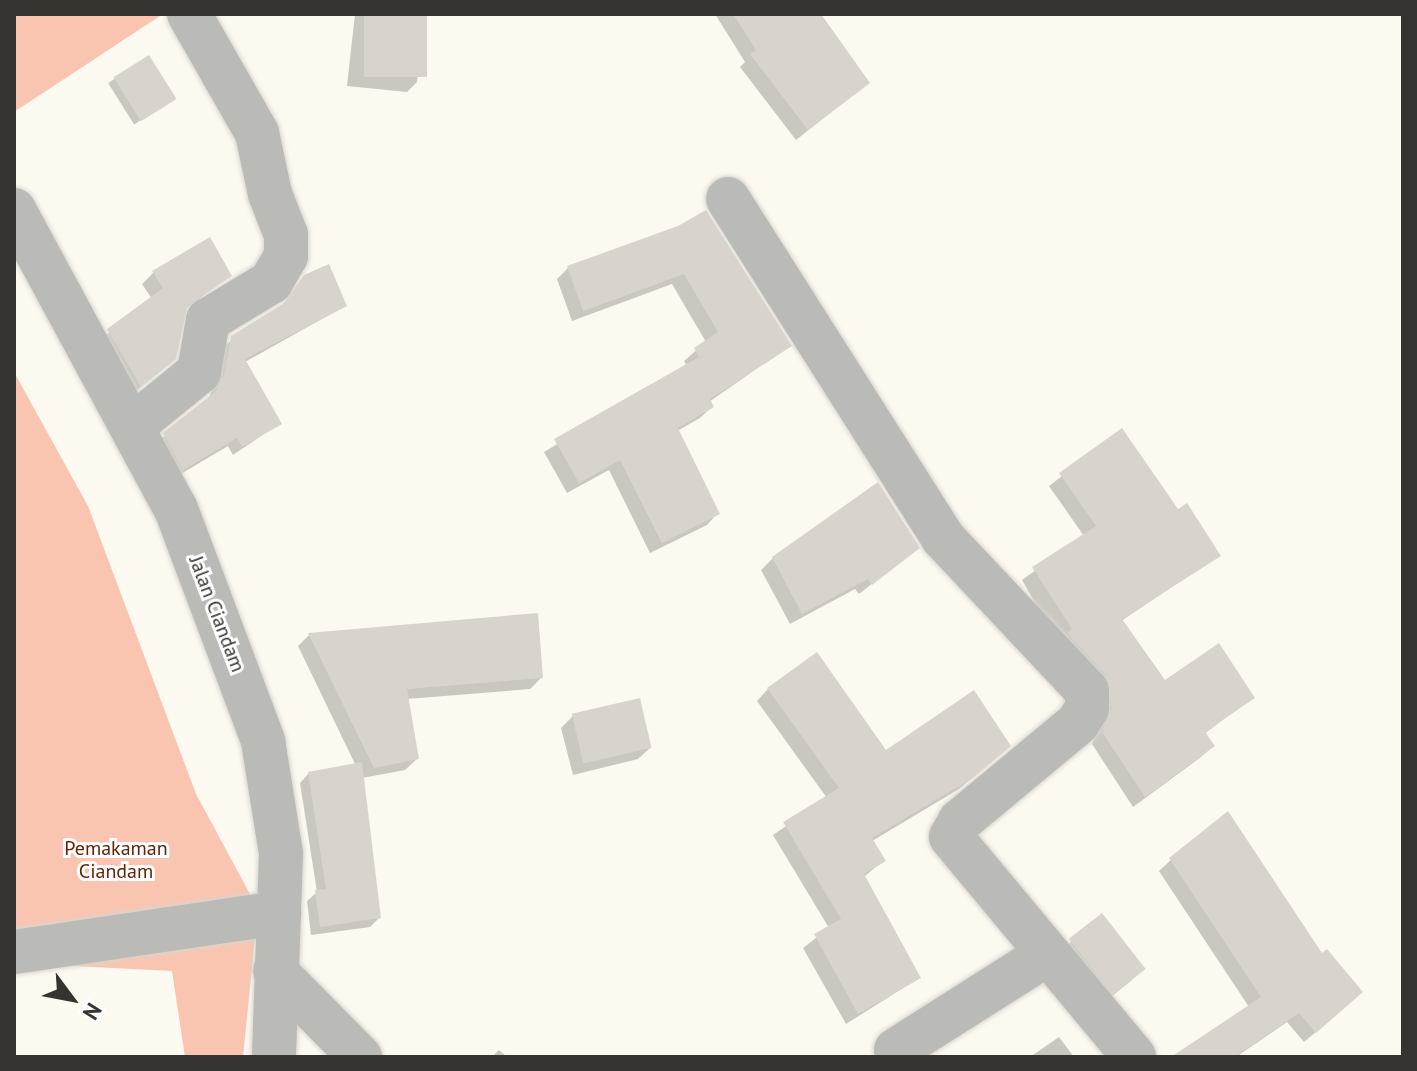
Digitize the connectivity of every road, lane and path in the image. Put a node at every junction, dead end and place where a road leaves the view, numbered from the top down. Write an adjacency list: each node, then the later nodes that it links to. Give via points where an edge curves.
1 (189, 14): 4 (street, via 257,133 286,235 286,256 271,282 208,320 199,372)
2 (728, 199): 7 (street, via 943,538 1087,691 1087,708 1078,723 951,833)
3 (14, 210): 4 (street, Jalan Ciandam)
4 (134, 425): 5 (street, Jalan Ciandam, via 182,523 263,741 281,854)
5 (279, 913): 6 (street); 8 (street, Jalan Ciandam)
6 (14, 952)
7 (1047, 954): 9 (street); 12 (street)
8 (275, 971): 10 (street, Jalan Ciandam); 11 (street)
9 (896, 1050)
10 (274, 1057)
11 (360, 1057)
12 (1134, 1057)

